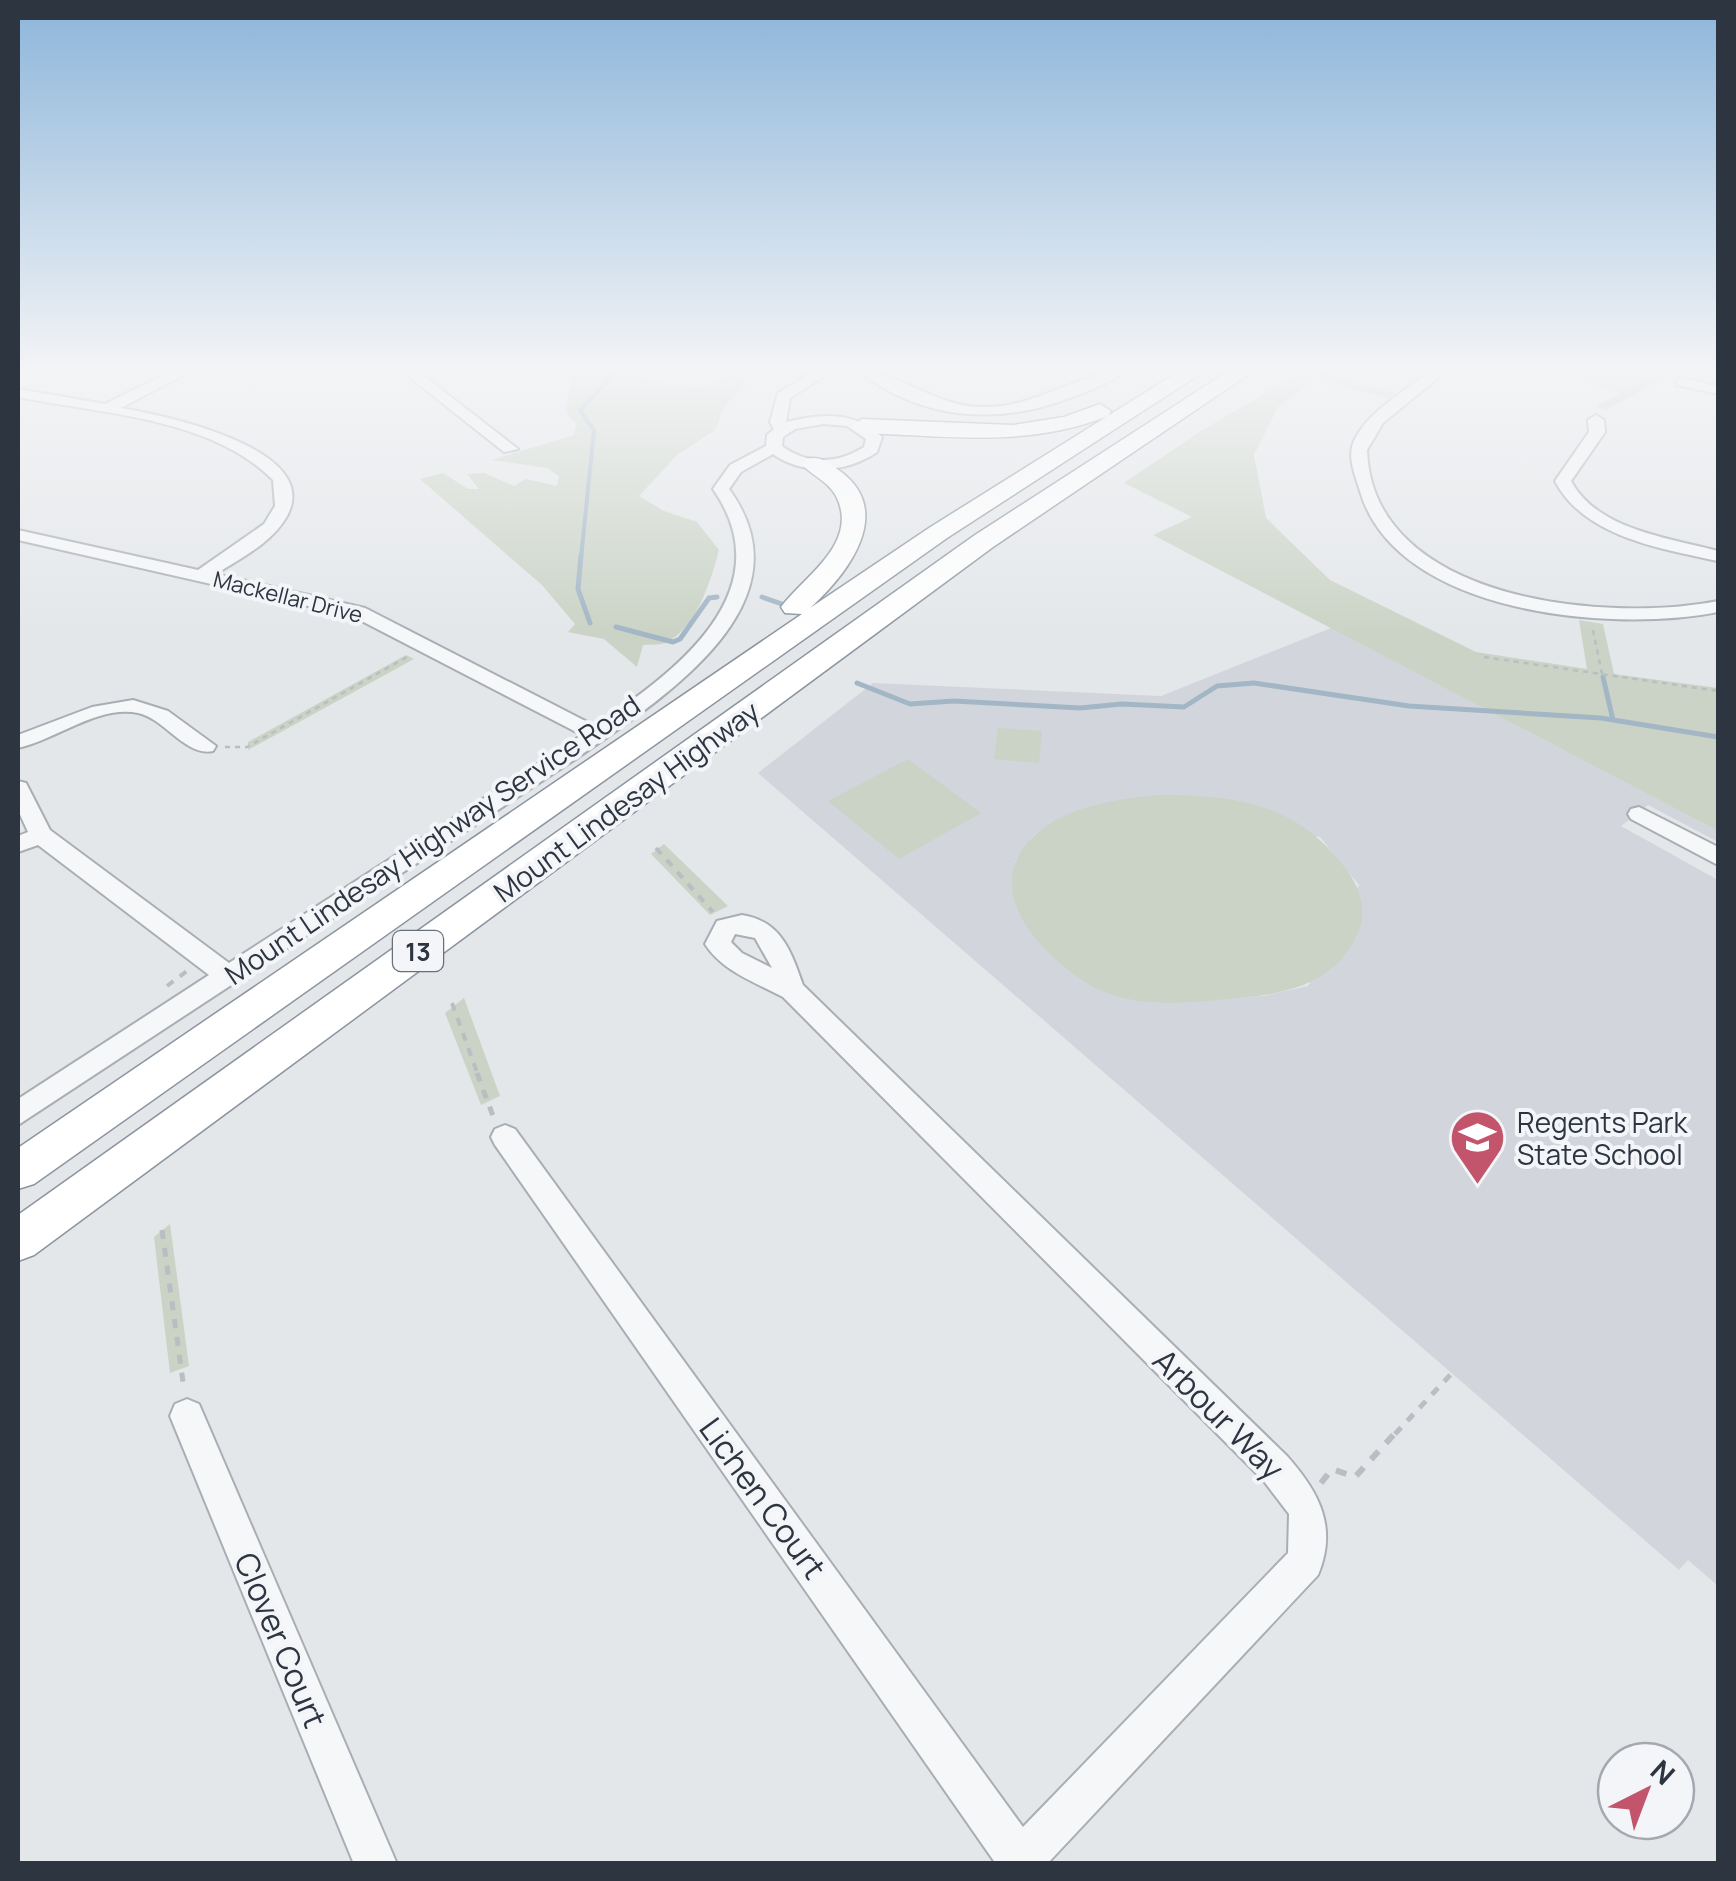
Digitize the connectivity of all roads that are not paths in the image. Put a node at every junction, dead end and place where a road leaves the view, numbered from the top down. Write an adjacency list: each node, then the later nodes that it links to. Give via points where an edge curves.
1 (259, 460): 13 (street, via 285,492 283,508 267,530)
2 (753, 460): 10 (street, via 727,474 721,489)
3 (798, 460): 9 (street)
4 (848, 460): 9 (street)
5 (1054, 460): 15 (highway, Mount Lindesay Highway / 13)
6 (1118, 460): 28 (highway, Mount Lindesay Highway / 13, via 1081,474)
7 (1359, 460): 14 (street, via 1386,530 1407,550 1467,582 1583,612 1662,617)
8 (1578, 460): 12 (street, via 1564,481 1578,506 1622,528)
9 (803, 462): 10 (street, via 762,466 742,476); 15 (highway, via 842,480 850,502 852,533 839,562 799,604 684,691)
10 (731, 500): 16 (street, Mount Lindesay Highway Service Road, via 748,556 734,608 692,660)
11 (18, 535): 13 (street, Mackellar Drive)
12 (1718, 556)
13 (202, 576): 16 (street, Mackellar Drive, via 358,612)
14 (1718, 607)
15 (668, 720): 27 (highway, Mount Lindesay Highway / 13)
16 (594, 734): 23 (street, Mount Lindesay Highway Service Road)
17 (18, 742): 18 (street, via 134,705)
18 (205, 746)
19 (18, 788): 21 (street)
20 (1639, 814): 22 (street)
21 (29, 840): 23 (street)
22 (1718, 857)
23 (227, 975): 25 (street, Mount Lindesay Highway Service Road)
24 (792, 990): 24 (street, Arbour Way, via 733,960 718,944 726,927 757,926 774,941); 30 (street, Arbour Way, via 1275,1468 1305,1503 1312,1528 1305,1562)
25 (18, 1112)
26 (505, 1137): 30 (street, Lichen Court)
27 (18, 1170)
28 (18, 1241)
29 (187, 1416): 31 (street, Clover Court)
30 (1019, 1862)
31 (376, 1864)

